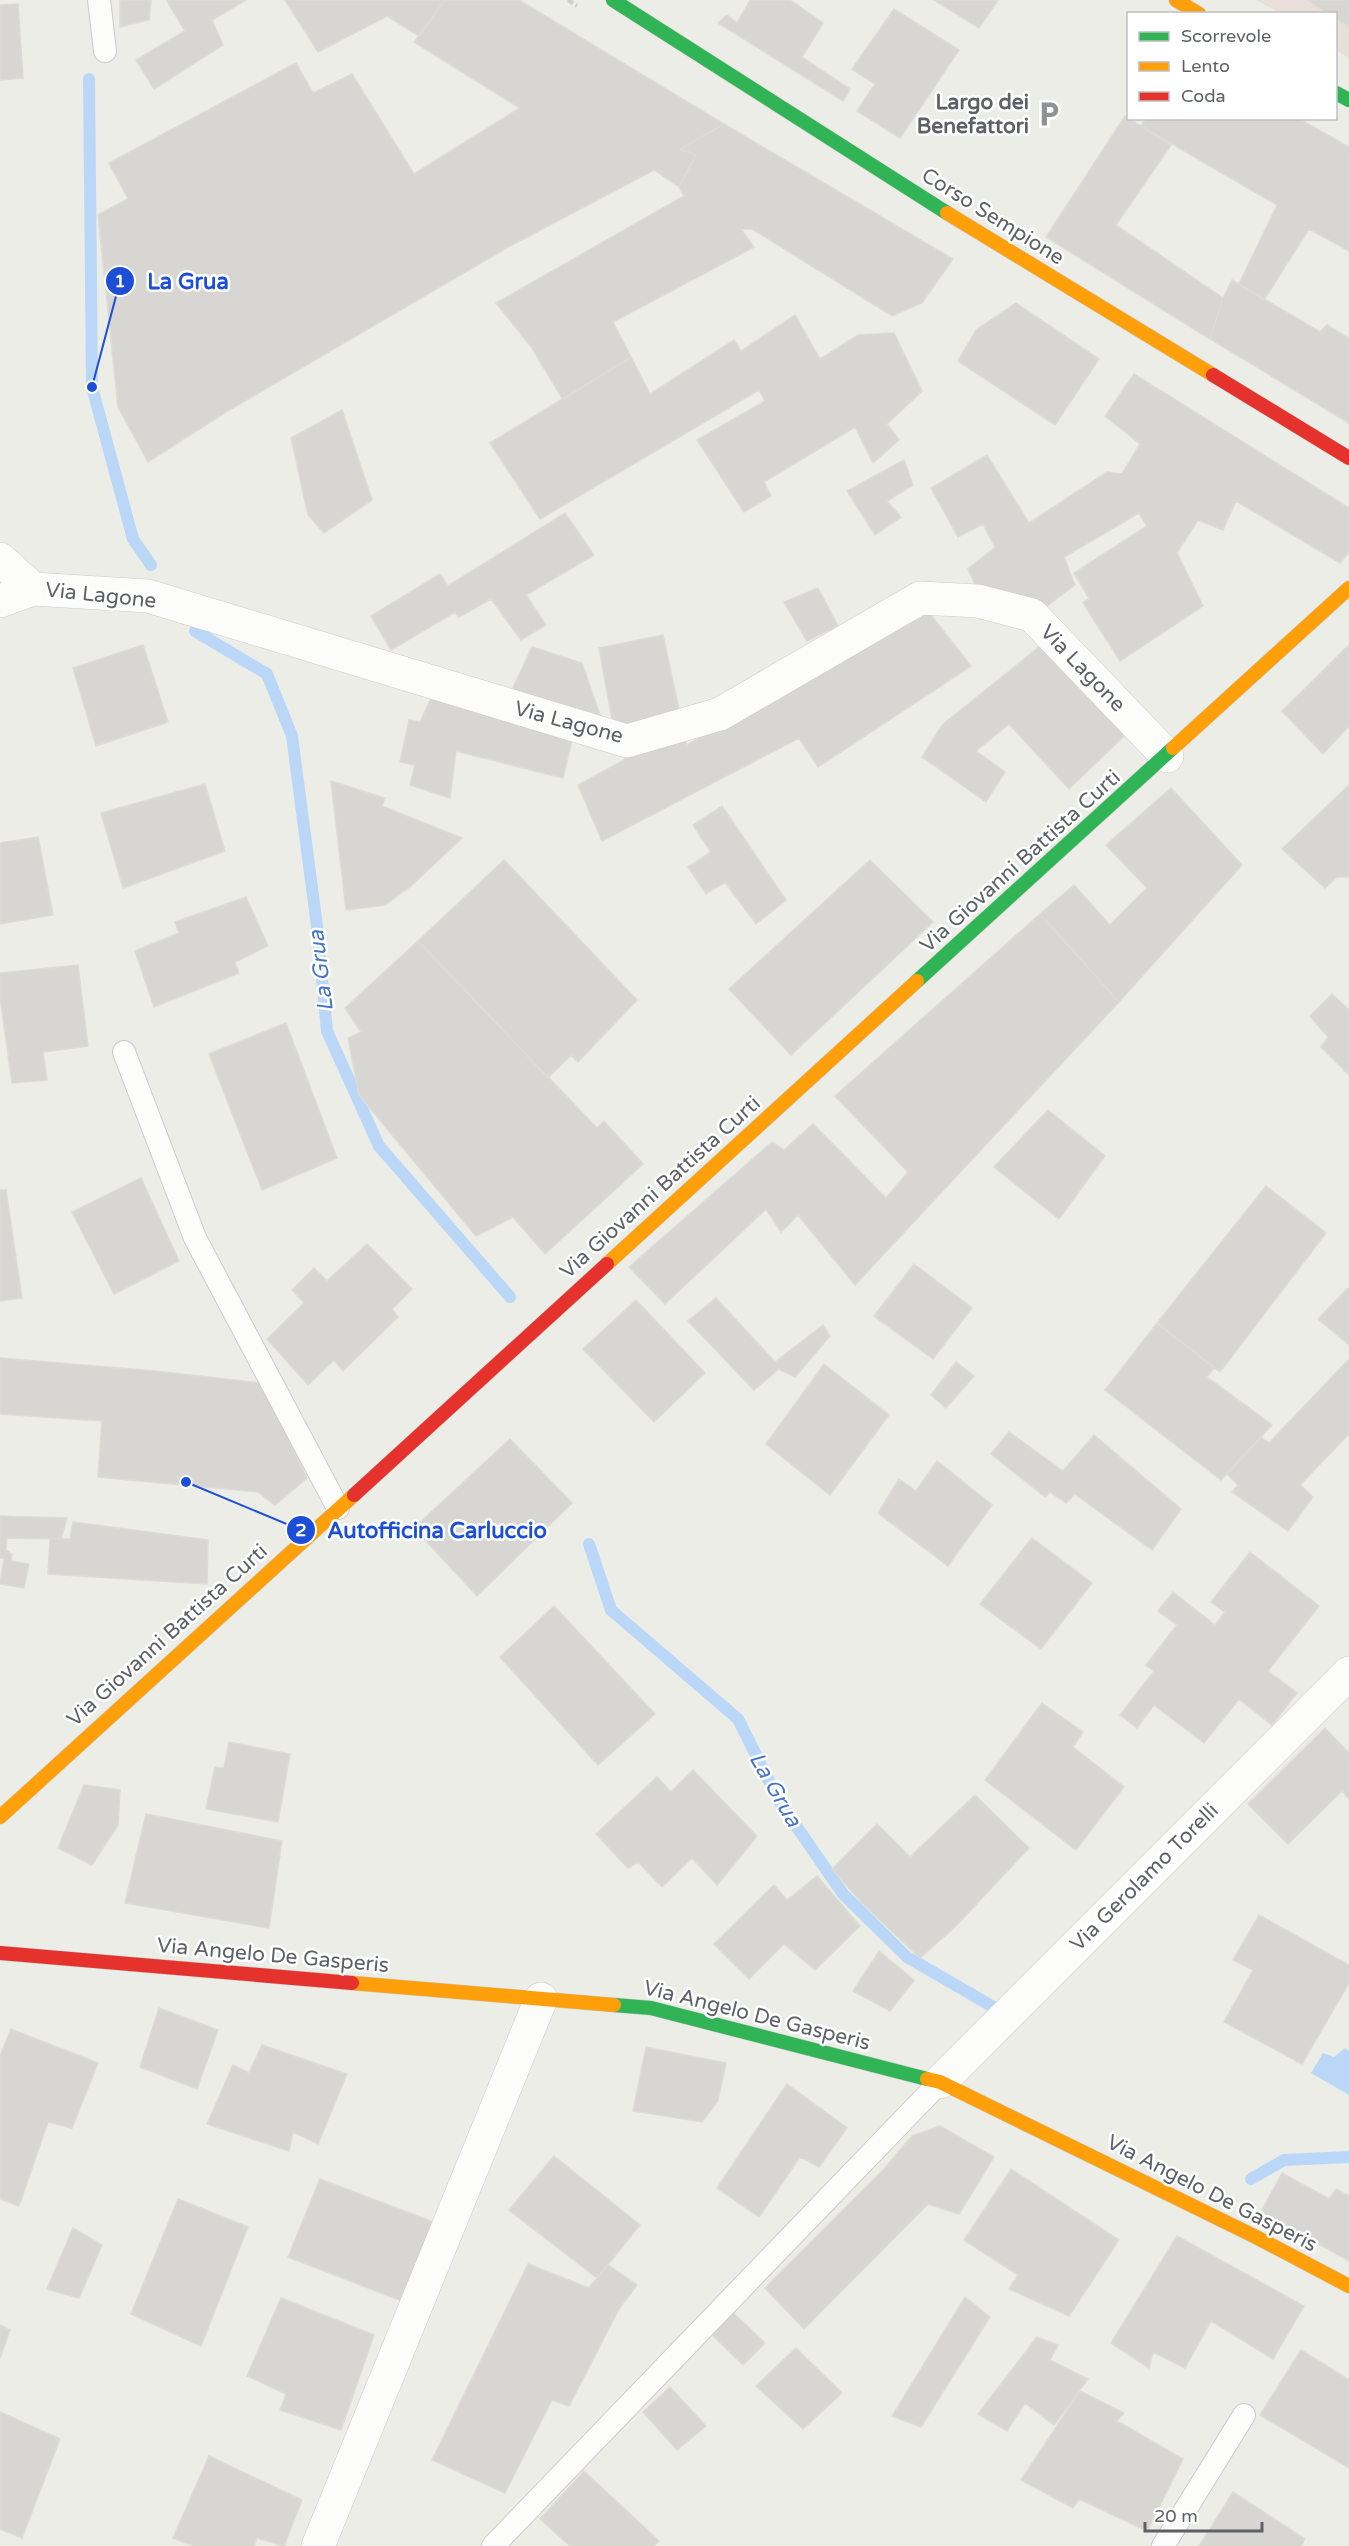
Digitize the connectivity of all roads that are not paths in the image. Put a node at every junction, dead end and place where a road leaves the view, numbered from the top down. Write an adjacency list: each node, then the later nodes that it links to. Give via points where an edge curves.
1 (99, 0): 5 (lane)
2 (1176, 0): 4 (street)
3 (615, 1): 6 (street, Corso Sempione, via 969,227)
4 (1196, 12)
5 (105, 51)
6 (1349, 458)
7 (0, 559): 9 (street)
8 (1349, 588): 11 (street, Via Giovanni Battista Curti)
9 (33, 589): 10 (street, Via Lagone); 11 (street, Via Lagone, via 148,596 627,741 720,714 920,598 978,601 1032,615)
10 (0, 601)
11 (1167, 756): 13 (street, Via Giovanni Battista Curti)
12 (124, 1052): 13 (lane, via 195,1238)
13 (338, 1508): 15 (street, Via Giovanni Battista Curti)
14 (1349, 1672): 18 (street, Via Gerolamo Torelli)
15 (0, 1817)
16 (0, 1953): 17 (street, Via Angelo De Gasperis)
17 (541, 1999): 18 (street, Via Angelo De Gasperis, via 651,2008); 21 (street)
18 (940, 2082): 19 (street, Via Angelo De Gasperis); 22 (lane)
19 (1349, 2286)
20 (1244, 2415): 23 (lane)
21 (318, 2546)
22 (493, 2546)
23 (1163, 2546)

